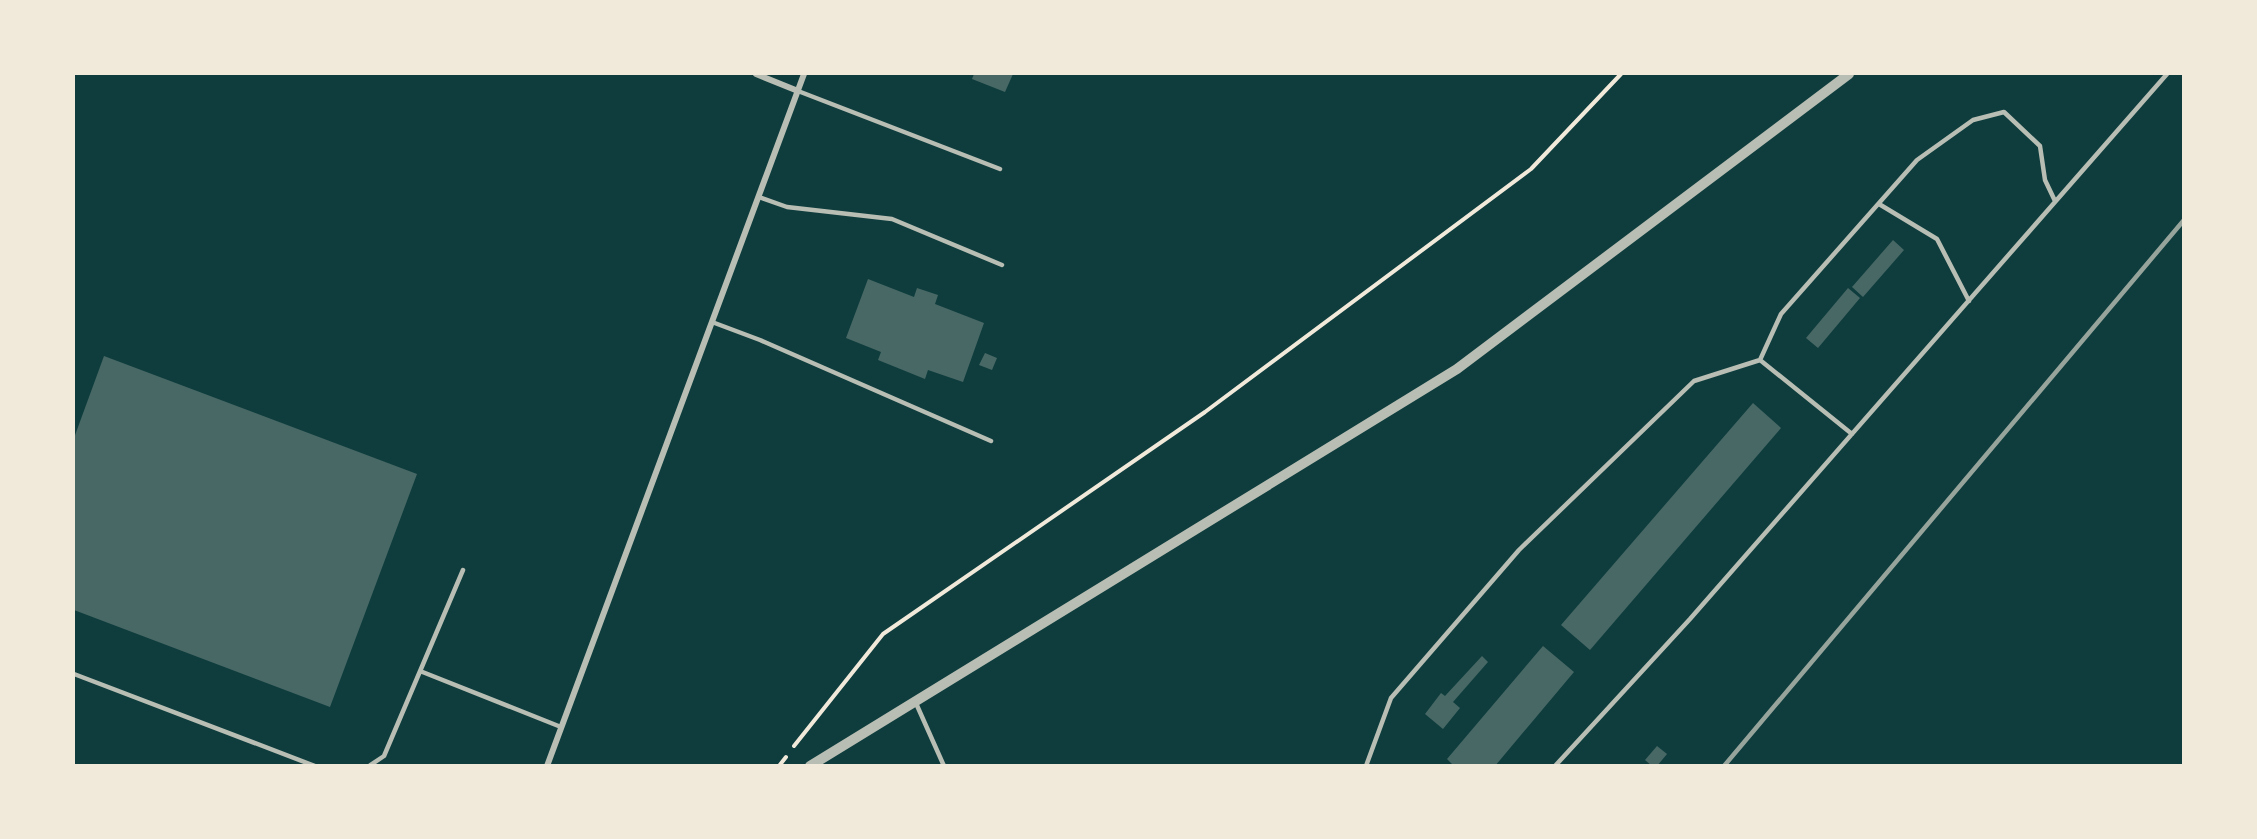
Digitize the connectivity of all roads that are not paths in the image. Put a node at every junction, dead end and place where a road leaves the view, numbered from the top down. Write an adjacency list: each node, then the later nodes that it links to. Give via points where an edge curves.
1 (756, 74): 5 (street)
2 (804, 74): 5 (street)
3 (1849, 74): 19 (street, via 1457,369)
4 (2167, 74): 8 (lane)
5 (798, 91): 6 (lane); 7 (street)
6 (1000, 169)
7 (759, 196): 10 (lane, via 788,207 892,219); 12 (street)
8 (2055, 201): 9 (lane, via 2045,180 2040,146 2004,112 1973,120 1917,160); 11 (lane)
9 (1879, 204): 11 (lane, via 1937,239); 13 (lane, via 1781,314)
10 (1002, 265)
11 (1969, 301): 14 (lane)
12 (712, 322): 15 (lane); 20 (street)
13 (1760, 360): 14 (lane); 26 (lane, via 1694,381 1519,550 1390,698)
14 (1852, 434): 27 (lane)
15 (991, 441)
16 (463, 570): 17 (lane)
17 (420, 671): 20 (lane); 22 (lane, via 384,756)
18 (74, 674): 21 (lane)
19 (915, 701): 24 (street); 25 (lane)
20 (561, 727): 23 (street)
21 (315, 765)
22 (369, 765)
23 (547, 765)
24 (810, 765)
25 (944, 765)
26 (1366, 765)
27 (1555, 765)

